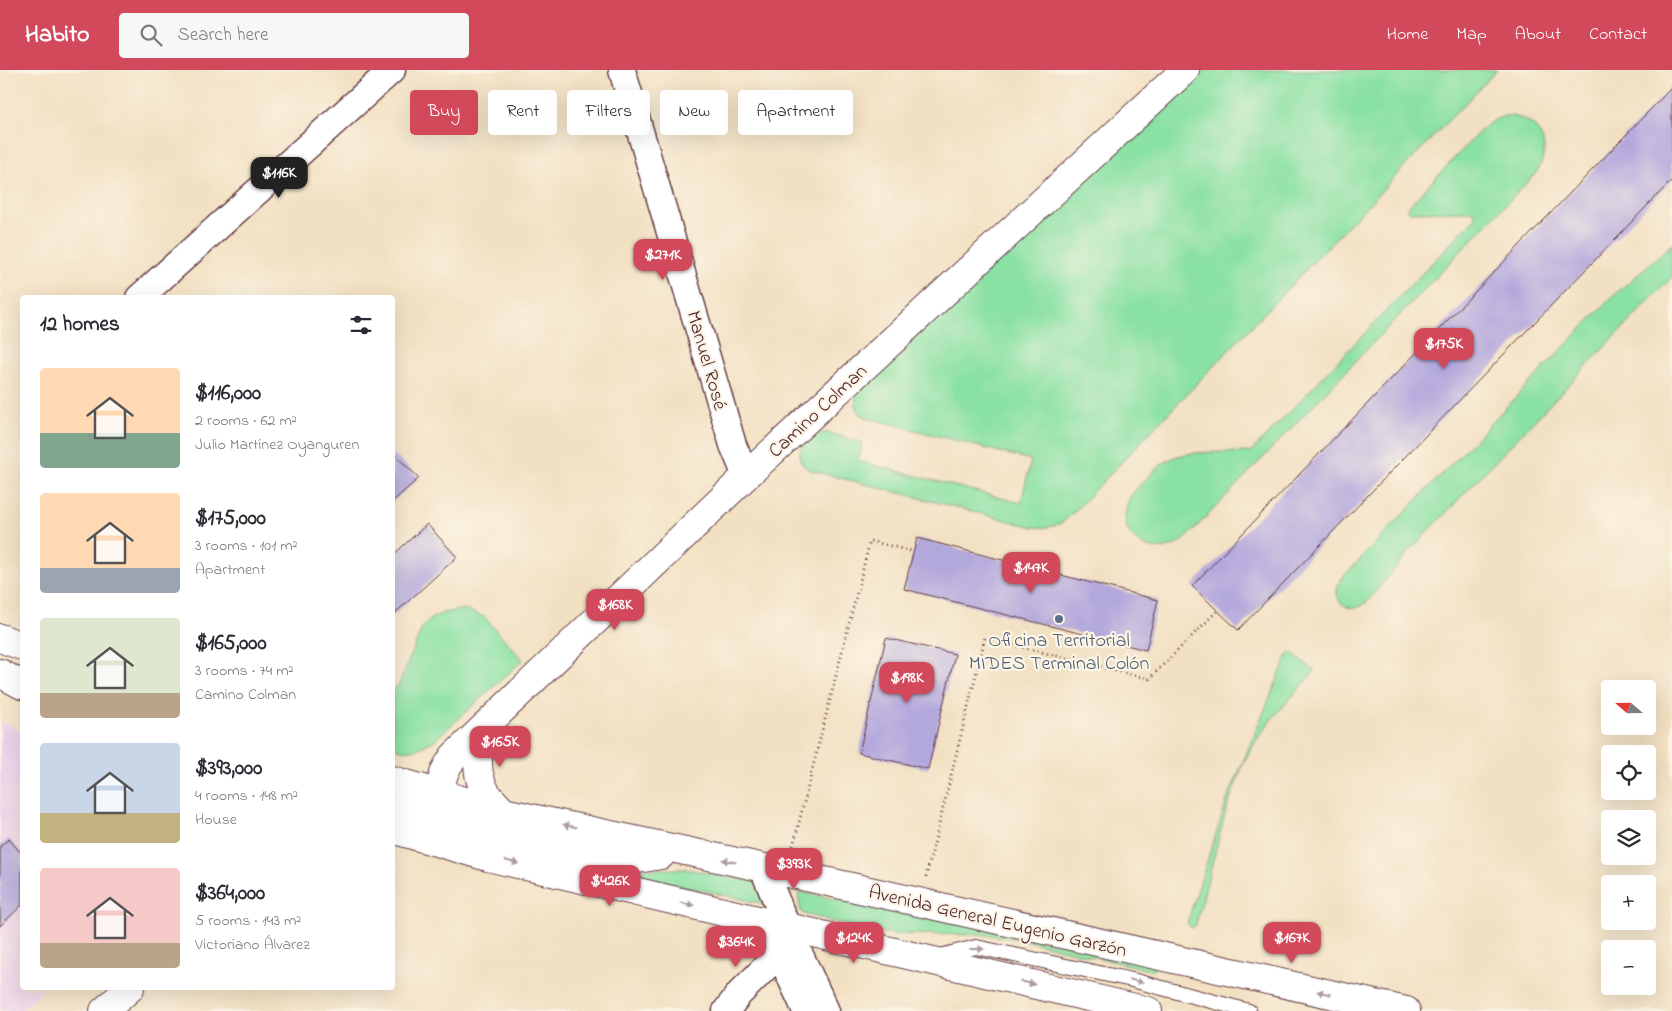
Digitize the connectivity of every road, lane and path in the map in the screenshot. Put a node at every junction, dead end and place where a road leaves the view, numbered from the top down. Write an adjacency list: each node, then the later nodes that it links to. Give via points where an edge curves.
1 (392, 70): 4 (street)
2 (622, 70): 5 (street, Manuel Rosé, via 733,445)
3 (1185, 70): 5 (main road, Camino Colman)
4 (142, 295)
5 (746, 476): 12 (main road, Camino Colman)
6 (911, 551): 22 (path, via 870,540 794,840)
7 (1218, 610): 23 (path, via 1149,679 985,638)
8 (0, 638): 9 (main road)
9 (20, 645)
10 (0, 673): 11 (main road)
11 (20, 685)
12 (481, 730): 13 (main road, Camino Colman); 18 (main road, via 477,758 480,779 486,793)
13 (454, 756): 14 (main road, Camino Colman); 16 (main road, Camino Colman, via 442,782)
14 (395, 784)
15 (395, 784): 16 (main road)
16 (440, 806): 17 (main road); 18 (main road, Avenida General Eugenio Garzón); 20 (main road, via 443,828 448,837); 21 (main road, via 498,833 602,857 638,859)
17 (395, 809)
18 (503, 812): 21 (main road, Avenida General Eugenio Garzón, one-way to 18)
19 (395, 830): 20 (main road, Avenida General Eugenio Garzón)
20 (464, 850): 24 (main road, Avenida General Eugenio Garzón, one-way to 24)
21 (688, 852): 22 (main road, Avenida General Eugenio Garzón, one-way to 21)
22 (776, 871): 23 (main road, Avenida General Eugenio Garzón); 24 (street)
23 (920, 902): 29 (main road, Avenida General Eugenio Garzón, one-way to 23)
24 (776, 925): 25 (street); 26 (main road, Avenida General Eugenio Garzón); 33 (street)
25 (779, 954): 28 (street); 31 (street)
26 (930, 959): 34 (main road, Avenida General Eugenio Garzón, one-way to 34); 35 (lane, Avenida General Eugenio Garzón, one-way to 35, via 976,947 1180,992)
27 (128, 990): 30 (main road)
28 (801, 1002): 32 (street, via 784,989 770,990)
29 (1360, 1005): 36 (main road, Avenida General Eugenio Garzón)
30 (104, 1011)
31 (726, 1011)
32 (733, 1011)
33 (826, 1011)
34 (1148, 1011)
35 (1249, 1011)
36 (1406, 1011)

